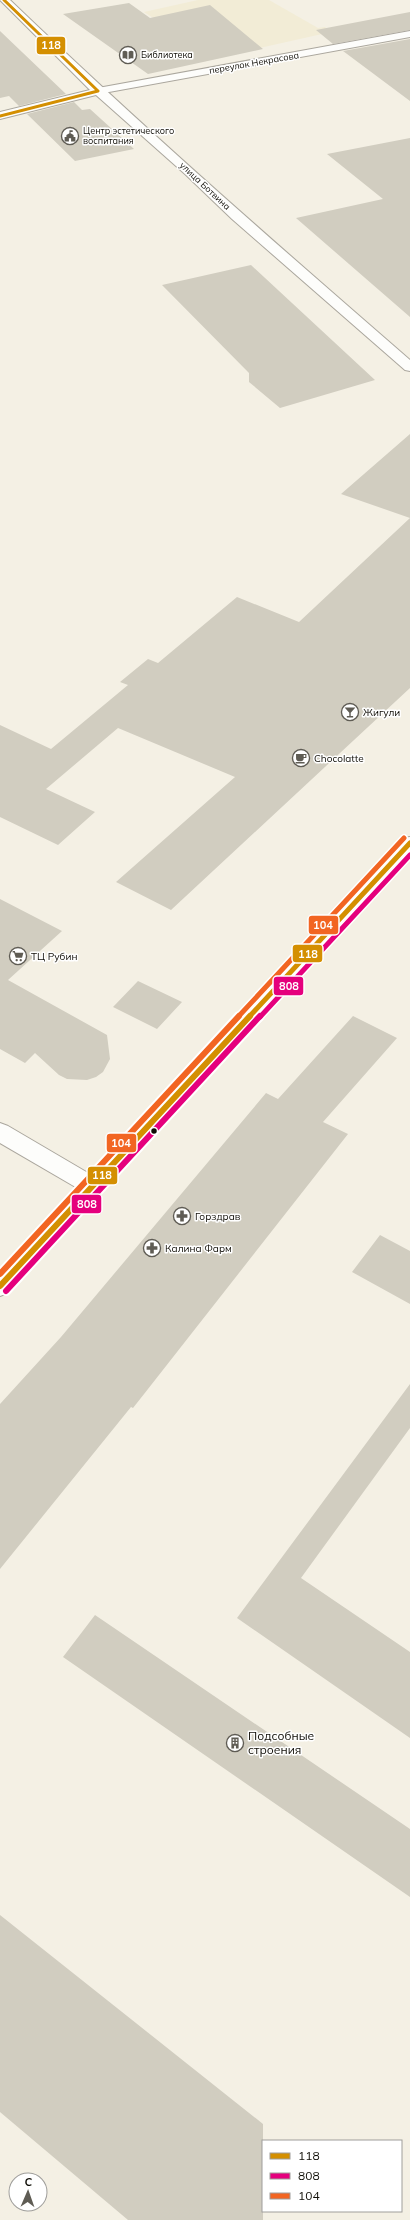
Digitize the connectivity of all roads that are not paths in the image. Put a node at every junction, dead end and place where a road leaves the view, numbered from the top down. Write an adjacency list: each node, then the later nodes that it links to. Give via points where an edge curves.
1 (4, 0): 3 (main road, улица Ботвина)
2 (410, 34): 3 (main road, переулок Некрасова)
3 (98, 91): 4 (main road, переулок Некрасова); 5 (main road, улица Ботвина, via 190,171 236,216)
4 (0, 116)
5 (410, 367)
6 (410, 843): 8 (main road)
7 (0, 1132): 8 (main road)
8 (92, 1186): 9 (main road)
9 (0, 1286)

